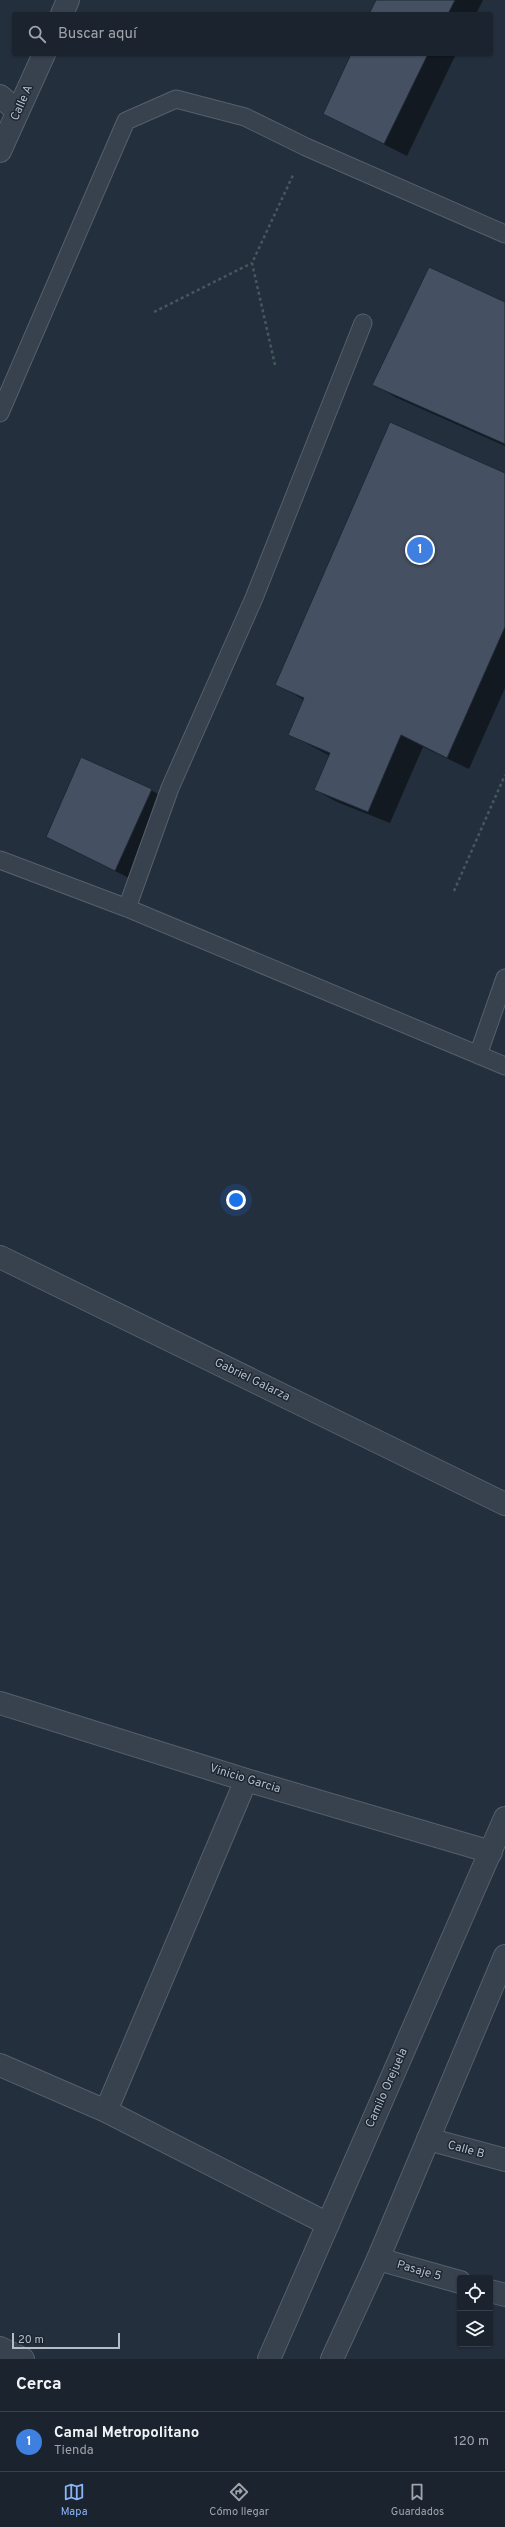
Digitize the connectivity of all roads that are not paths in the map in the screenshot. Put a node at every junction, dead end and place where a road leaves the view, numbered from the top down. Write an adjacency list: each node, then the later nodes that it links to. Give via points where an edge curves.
1 (68, 0): 2 (street)
2 (63, 12)
3 (43, 56): 5 (street, Calle A)
4 (0, 96): 5 (street)
5 (18, 112): 6 (street, Calle A)
6 (0, 151)
7 (505, 234): 9 (lane, via 306,147 245,117 176,99 126,121)
8 (363, 323): 11 (lane, via 254,598 170,788)
9 (0, 413)
10 (0, 860): 11 (lane)
11 (127, 908): 13 (lane)
12 (505, 978): 13 (lane)
13 (478, 1055): 14 (lane)
14 (505, 1066)
15 (0, 1257): 16 (street, Gabriel Galarza)
16 (505, 1504)
17 (0, 1703): 18 (street, Vinicio Garcia)
18 (246, 1780): 20 (street, Vinicio Garcia); 23 (street)
19 (505, 1818): 20 (street, Camilo Orejuela)
20 (491, 1852): 26 (street, Camilo Orejuela)
21 (505, 1956): 24 (street)
22 (0, 2065): 23 (street)
23 (106, 2111): 26 (street)
24 (428, 2139): 25 (street, Calle B); 27 (street)
25 (505, 2160)
26 (328, 2224): 33 (street, Camilo Orejuela)
27 (378, 2259): 28 (street, Pasaje 5); 34 (street)
28 (457, 2281)
29 (493, 2292): 30 (street)
30 (505, 2296)
31 (0, 2348): 32 (street)
32 (24, 2359)
33 (269, 2359)
34 (332, 2359)

